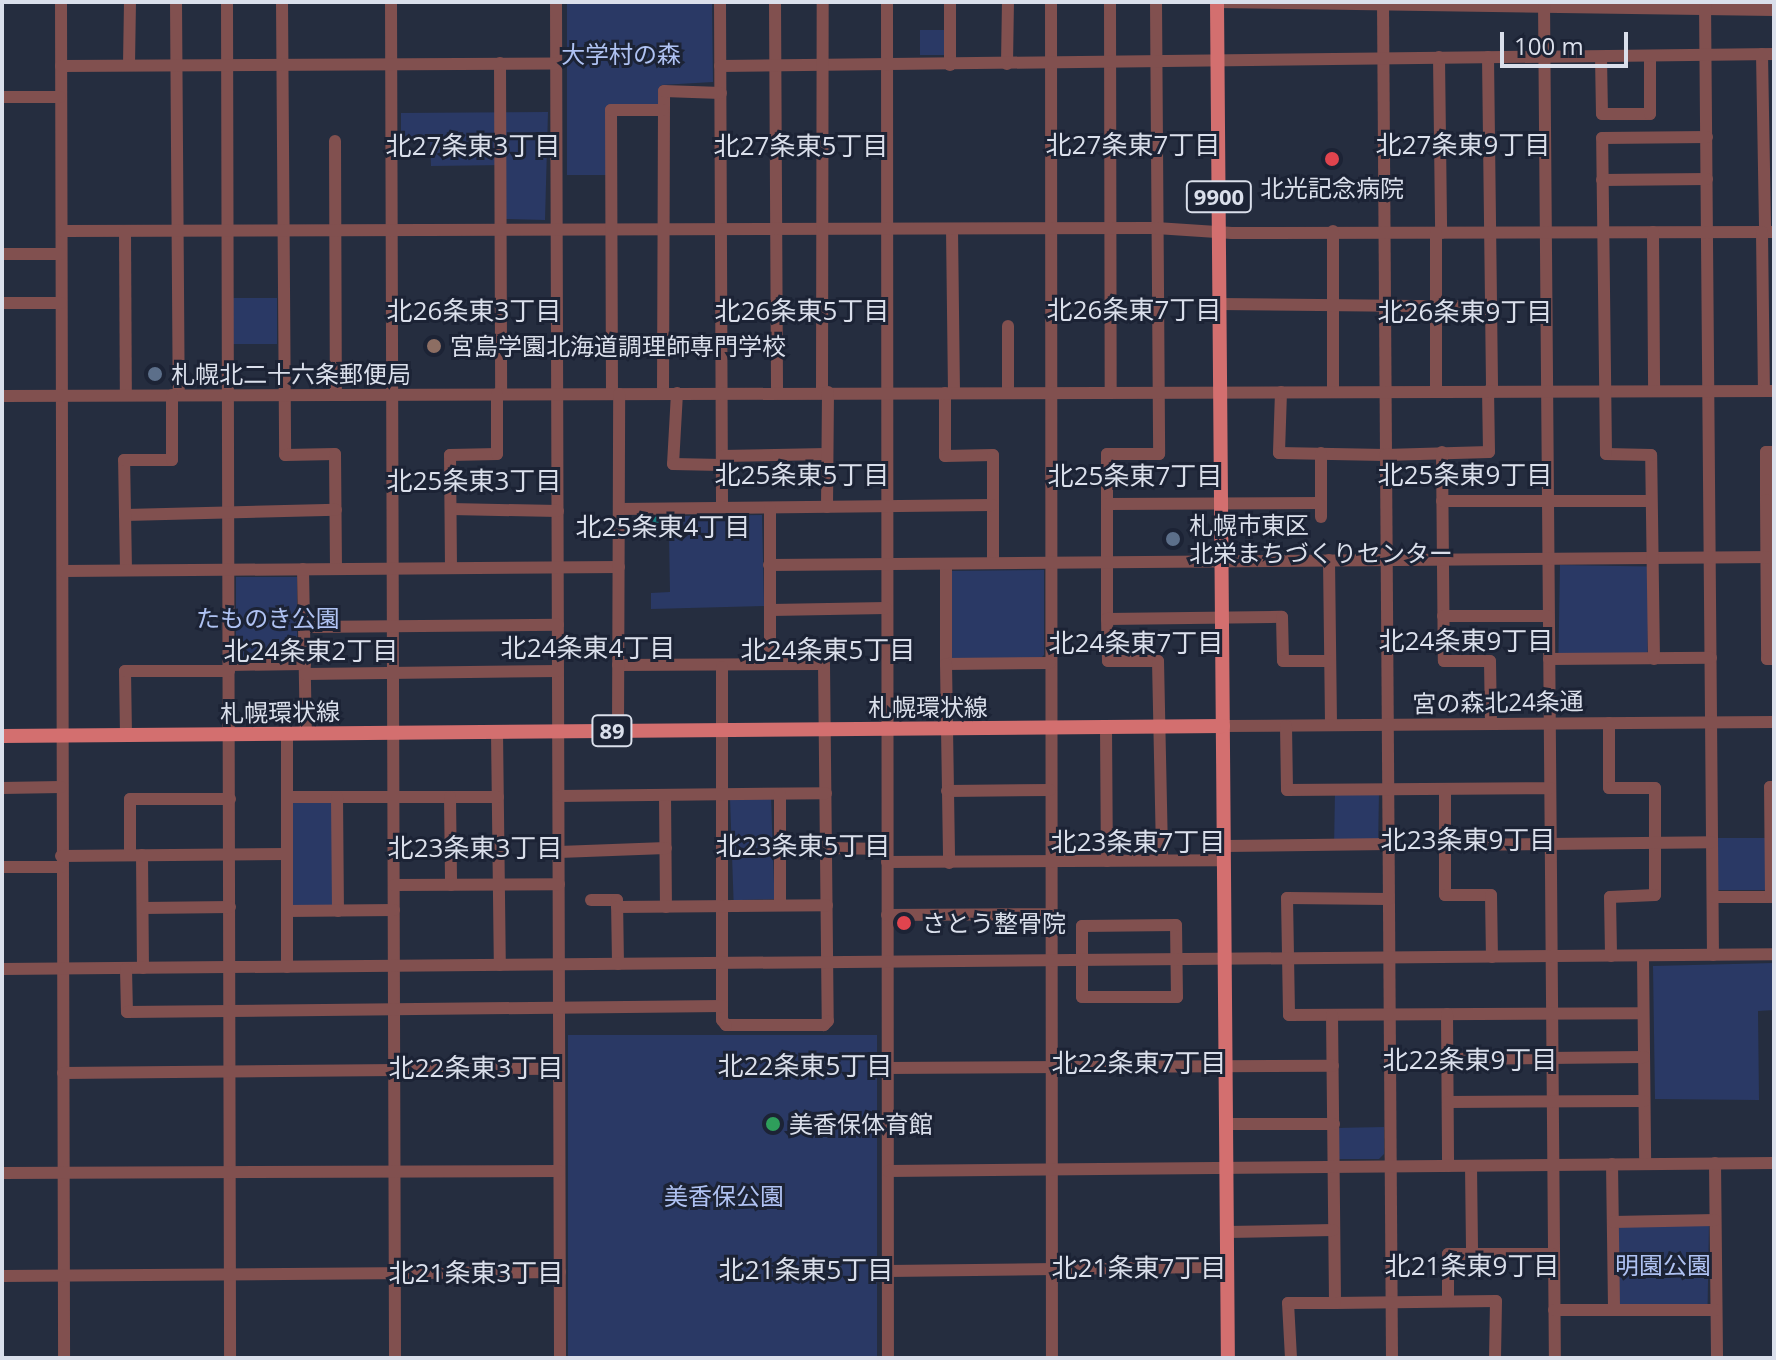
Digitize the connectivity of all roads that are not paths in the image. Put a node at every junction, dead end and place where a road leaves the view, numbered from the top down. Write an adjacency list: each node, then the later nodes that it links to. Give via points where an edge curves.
1 (61, 2): 45 (street)
2 (130, 2): 38 (street)
3 (176, 2): 39 (street)
4 (227, 2): 46 (street)
5 (282, 2): 34 (street)
6 (391, 2): 35 (street)
7 (556, 2): 32 (street)
8 (720, 2): 47 (street)
9 (775, 2): 40 (street)
10 (823, 2): 41 (street)
11 (887, 2): 42 (street)
12 (950, 2): 43 (street)
13 (1008, 2): 36 (street)
14 (1051, 2): 44 (street)
15 (1110, 2): 37 (street)
16 (1156, 2): 33 (street)
17 (1217, 2): 18 (street); 30 (main road, 9900)
18 (1383, 3): 19 (street); 25 (street)
19 (1544, 5): 20 (street); 24 (street)
20 (1705, 6): 21 (street); 22 (street)
21 (1774, 10)
22 (1706, 54): 23 (street); 29 (street); 52 (street)
23 (1768, 54): 81 (street)
24 (1545, 56): 27 (street); 28 (street); 78 (street)
25 (1383, 57): 26 (street); 30 (street); 82 (street)
26 (1439, 57): 27 (street); 83 (street)
27 (1488, 57): 77 (street)
28 (1601, 57): 29 (street); 29 (street, via 1602,114 1650,114)
29 (1650, 57)
30 (1217, 59): 33 (street); 69 (main road, 9900)
31 (500, 63): 32 (street); 35 (street); 65 (street)
32 (556, 63): 66 (street)
33 (1157, 63): 37 (street); 58 (street)
34 (282, 64): 35 (street); 46 (street); 74 (street)
35 (391, 64): 64 (street)
36 (1007, 64): 43 (street); 44 (street)
37 (1110, 64): 44 (street); 57 (street)
38 (129, 65): 39 (street); 45 (street)
39 (176, 65): 46 (street); 72 (street)
40 (776, 65): 41 (street); 47 (street); 60 (street)
41 (823, 65): 42 (street); 61 (street)
42 (887, 65): 43 (street); 62 (street)
43 (950, 65)
44 (1051, 65): 56 (street)
45 (61, 66): 50 (street)
46 (228, 66): 73 (street)
47 (720, 66): 48 (street)
48 (721, 93): 51 (street, via 664,91); 59 (street)
49 (2, 97): 50 (street)
50 (60, 97): 70 (street)
51 (663, 110): 67 (street, via 611,110); 68 (street)
52 (1707, 137): 54 (street); 55 (street, via 1602,138)
53 (335, 141): 75 (street)
54 (1707, 179): 55 (street); 80 (street)
55 (1602, 180): 84 (street)
56 (1051, 228): 57 (street); 63 (street); 114 (street)
57 (1110, 228): 58 (street); 115 (street)
58 (1156, 228): 69 (street); 116 (street)
59 (721, 229): 60 (street); 68 (street); 111 (street)
60 (777, 229): 61 (street); 104 (street)
61 (823, 229): 62 (street); 105 (street)
62 (886, 229): 63 (street); 106 (street)
63 (952, 229): 112 (street)
64 (393, 230): 65 (street); 75 (street); 117 (street)
65 (501, 230): 66 (street); 118 (street)
66 (557, 230): 67 (street); 119 (street)
67 (613, 230): 68 (street); 120 (street)
68 (665, 230): 103 (street)
69 (1220, 230): 76 (street); 89 (main road, 9900)
70 (62, 231): 71 (street); 86 (street)
71 (125, 231): 72 (street); 121 (street)
72 (177, 231): 73 (street); 122 (street)
73 (228, 231): 74 (street); 123 (street)
74 (283, 231): 75 (street); 124 (street)
75 (336, 231): 125 (street)
76 (1333, 231): 82 (street); 90 (street)
77 (1490, 232): 78 (street); 83 (street); 92 (street)
78 (1546, 232): 84 (street); 98 (street)
79 (1653, 232): 80 (street); 84 (street); 100 (street)
80 (1708, 232): 81 (street); 101 (street)
81 (1767, 232): 102 (street)
82 (1384, 233): 83 (street); 91 (street)
83 (1439, 233): 93 (street)
84 (1603, 233): 99 (street)
85 (2, 254): 86 (street)
86 (61, 254): 88 (street)
87 (2, 303): 88 (street)
88 (61, 303): 127 (street)
89 (1219, 304): 90 (street); 107 (main road, 9900)
90 (1333, 307): 91 (street); 109 (street)
91 (1384, 307): 93 (street); 95 (street)
92 (1490, 307): 93 (street); 97 (street)
93 (1437, 308): 96 (street)
94 (1008, 326): 113 (street)
95 (1385, 391): 96 (street); 109 (street); 132 (street)
96 (1436, 391): 97 (street)
97 (1490, 391): 98 (street); 128 (street, via 1489,452)
98 (1547, 391): 99 (street); 136 (street)
99 (1605, 391): 100 (street); 137 (street, via 1606,454 1651,455)
100 (1654, 391): 101 (street)
101 (1708, 391): 102 (street); 151 (street)
102 (1769, 391)
103 (663, 392): 110 (street); 120 (street)
104 (777, 392): 105 (street); 111 (street)
105 (825, 392): 106 (street); 131 (street)
106 (886, 392): 112 (street); 144 (street)
107 (1220, 392): 108 (street); 116 (street); 139 (main road, 9900)
108 (1281, 392): 109 (street); 130 (street, via 1279,453)
109 (1333, 392)
110 (677, 393): 111 (street); 133 (street, via 673,464)
111 (721, 393): 133 (street)
112 (949, 393): 113 (street); 140 (street, via 945,456 993,455)
113 (1008, 393): 114 (street)
114 (1050, 393): 115 (street); 161 (street)
115 (1111, 393): 116 (street)
116 (1157, 393): 138 (street, via 1159,454 1107,454)
117 (392, 394): 118 (street); 125 (street); 171 (street)
118 (499, 394): 119 (street); 145 (street, via 497,454 450,455)
119 (557, 394): 120 (street); 148 (street)
120 (616, 394): 146 (street)
121 (126, 395): 122 (street); 127 (street)
122 (175, 395): 123 (street); 150 (street, via 172,460 124,460)
123 (228, 395): 124 (street); 149 (street)
124 (285, 395): 125 (street); 147 (street, via 285,455 335,454)
125 (336, 395)
126 (2, 396): 127 (street)
127 (63, 396): 173 (street)
128 (1442, 452): 132 (street); 135 (street)
129 (1774, 452): 134 (street, via 1766,452)
130 (1321, 453): 132 (street); 139 (street, via 1321,510)
131 (826, 454): 133 (street); 141 (street)
132 (1385, 455): 156 (street)
133 (722, 461): 142 (street)
134 (1770, 500): 153 (street)
135 (1442, 501): 136 (street); 157 (street)
136 (1548, 501): 137 (street); 154 (street)
137 (1651, 501): 152 (street)
138 (1107, 504): 139 (street); 159 (street)
139 (1221, 504): 158 (main road, 9900)
140 (992, 505): 144 (street); 160 (street)
141 (827, 507): 143 (street); 144 (street)
142 (722, 508): 143 (street); 146 (street)
143 (770, 508): 164 (street)
144 (886, 508): 162 (street)
145 (451, 509): 148 (street); 167 (street)
146 (619, 509): 166 (street)
147 (336, 510): 149 (street); 170 (street)
148 (558, 511): 165 (street)
149 (229, 513): 150 (street); 168 (street)
150 (125, 515): 172 (street)
151 (1710, 557): 152 (street); 153 (street); 184 (street)
152 (1652, 558): 154 (street); 186 (street)
153 (1770, 558): 176 (street)
154 (1548, 559): 157 (street); 178 (street)
155 (1329, 560): 156 (street); 158 (street); 188 (street)
156 (1386, 560): 157 (street); 204 (street)
157 (1444, 560): 177 (street)
158 (1221, 561): 159 (street); 180 (main road, 9900)
159 (1107, 562): 161 (street); 179 (street)
160 (993, 563): 161 (street); 163 (street)
161 (1051, 563): 189 (street)
162 (887, 564): 163 (street); 164 (street); 174 (street)
163 (946, 564): 191 (street)
164 (769, 565): 175 (street)
165 (558, 567): 166 (street); 167 (street); 181 (street)
166 (619, 567): 192 (street)
167 (451, 568): 171 (street)
168 (228, 569): 169 (street); 172 (street); 194 (street)
169 (303, 569): 170 (street); 183 (street)
170 (336, 569): 171 (street)
171 (393, 569): 182 (street)
172 (126, 570): 173 (street)
173 (63, 571): 223 (street)
174 (886, 608): 175 (street); 212 (street)
175 (771, 610): 190 (street)
176 (1770, 614): 187 (street, via 1767,659)
177 (1443, 616): 178 (street); 200 (street, via 1444,661 1490,661)
178 (1548, 616): 185 (street)
179 (1107, 619): 180 (street); 209 (street, via 1108,661 1158,661)
180 (1222, 619): 188 (street, via 1282,617 1283,661); 205 (main road, 9900)
181 (558, 625): 182 (street); 196 (street)
182 (394, 626): 183 (street); 197 (street)
183 (304, 627): 195 (street)
184 (1711, 658): 186 (street); 198 (street)
185 (1549, 659): 186 (street); 201 (street)
186 (1654, 659)
187 (1774, 659)
188 (1329, 661): 203 (street)
189 (1050, 663): 191 (street); 207 (street)
190 (770, 664): 193 (street); 211 (street, via 824,664)
191 (946, 664): 210 (street)
192 (618, 665): 193 (street); 215 (street)
193 (722, 667): 213 (street)
194 (229, 668): 195 (street); 220 (street, via 125,671); 221 (street)
195 (305, 669): 197 (street); 219 (street)
196 (558, 671): 197 (street); 214 (street)
197 (394, 673): 217 (street)
198 (1711, 722): 199 (street, 宮の森北24条通); 202 (street, 宮の森北24条通); 243 (street)
199 (1774, 722)
200 (1491, 723): 201 (street, 宮の森北24条通); 204 (street, 宮の森北24条通)
201 (1550, 723): 202 (street, 宮の森北24条通); 227 (street)
202 (1609, 723): 246 (street, via 1609,788 1655,788)
203 (1331, 725): 204 (street, 宮の森北24条通); 206 (street, 宮の森北24条通)
204 (1387, 725): 229 (street)
205 (1223, 726): 206 (street, 宮の森北24条通); 209 (main road, 札幌環状線 / 89); 252 (main road)
206 (1286, 726): 229 (street, via 1287,790)
207 (1051, 727): 208 (main road, 札幌環状線 / 89); 210 (main road, 札幌環状線 / 89); 228 (street)
208 (1106, 727): 209 (main road, 札幌環状線 / 89); 259 (street)
209 (1160, 727): 257 (street)
210 (947, 728): 212 (main road, 札幌環状線 / 89); 231 (street)
211 (827, 729): 212 (main road, 札幌環状線 / 89); 213 (main road, 札幌環状線 / 89); 232 (street)
212 (888, 729): 256 (street)
213 (723, 730): 215 (main road, 札幌環状線 / 89); 235 (street)
214 (559, 731): 215 (main road, 札幌環状線 / 89); 216 (main road, 札幌環状線 / 89); 236 (street)
215 (618, 731)
216 (497, 732): 217 (main road, 札幌環状線 / 89); 241 (street)
217 (394, 733): 219 (main road, 札幌環状線 / 89); 239 (street)
218 (287, 734): 219 (main road, 札幌環状線 / 89); 221 (main road, 札幌環状線 / 89); 237 (street)
219 (306, 734)
220 (126, 735): 221 (main road, 札幌環状線 / 89); 223 (main road, 札幌環状線 / 89)
221 (230, 735): 242 (street)
222 (2, 736): 223 (main road, 札幌環状線 / 89)
223 (61, 736): 224 (street)
224 (61, 787): 226 (street); 260 (street)
225 (1774, 787): 244 (street)
226 (2, 788)
227 (1550, 788): 230 (street); 245 (street)
228 (1050, 790): 231 (street); 258 (street)
229 (1388, 790): 230 (street); 247 (street)
230 (1445, 790): 248 (street)
231 (947, 791): 261 (street)
232 (826, 793): 233 (street); 250 (street)
233 (780, 794): 235 (street); 271 (street)
234 (665, 795): 235 (street); 236 (street); 249 (street)
235 (723, 795): 273 (street)
236 (559, 796): 251 (street)
237 (287, 797): 238 (street); 254 (street)
238 (337, 797): 239 (street); 280 (street)
239 (394, 797): 240 (street); 264 (street)
240 (450, 797): 241 (street); 265 (street)
241 (498, 797): 266 (street)
242 (230, 799): 253 (street); 255 (street, via 130,799)
243 (1712, 842): 246 (street); 267 (street)
244 (1772, 842): 268 (street)
245 (1551, 843): 246 (street); 248 (street); 285 (street)
246 (1655, 843): 286 (street, via 1655,895 1610,897)
247 (1388, 844): 252 (street); 269 (street)
248 (1446, 845): 288 (street, via 1445,895 1491,895)
249 (666, 848): 251 (street); 276 (street)
250 (827, 848): 256 (street); 272 (street)
251 (559, 852): 263 (street)
252 (1224, 853): 257 (street); 289 (main road)
253 (229, 854): 254 (street); 255 (street); 274 (street)
254 (287, 854): 279 (street)
255 (136, 855): 260 (street); 277 (street)
256 (887, 856): 261 (street); 282 (street)
257 (1162, 860): 259 (street)
258 (1051, 861): 259 (street); 261 (street); 281 (street)
259 (1107, 861)
260 (61, 862): 262 (street); 306 (street)
261 (949, 863)
262 (2, 867)
263 (559, 884): 266 (street); 300 (street)
264 (394, 885): 265 (street); 278 (street)
265 (451, 885): 266 (street)
266 (499, 885): 299 (street)
267 (1713, 897): 268 (street); 284 (street)
268 (1772, 897)
269 (1388, 899): 290 (street, via 1287,898); 291 (street)
270 (591, 900): 275 (street, via 617,900)
271 (780, 905): 272 (street); 273 (street)
272 (827, 905): 295 (street)
273 (723, 906): 276 (street); 297 (street)
274 (230, 907): 277 (street); 302 (street)
275 (617, 907): 276 (street); 298 (street)
276 (666, 907)
277 (143, 908): 304 (street)
278 (394, 910): 280 (street); 301 (street)
279 (287, 911): 280 (street); 303 (street)
280 (338, 911)
281 (1052, 914): 282 (street); 294 (street)
282 (887, 915): 296 (street)
283 (1774, 954): 284 (street)
284 (1713, 955): 287 (street)
285 (1552, 956): 286 (street); 288 (street); 312 (street)
286 (1611, 956): 287 (street)
287 (1643, 956): 313 (street)
288 (1492, 957): 291 (street)
289 (1225, 958): 290 (street); 292 (street); 321 (main road)
290 (1287, 958): 291 (street); 315 (street, via 1289,1015)
291 (1389, 958): 316 (street)
292 (1177, 959): 293 (street); 293 (street, via 1176,925 1082,926); 293 (street, via 1177,997 1082,997)
293 (1082, 960): 294 (street)
294 (1052, 961): 296 (street); 320 (street)
295 (827, 962): 296 (street); 297 (street); 308 (street, via 824,1025 726,1025)
296 (887, 962): 323 (street)
297 (723, 963): 298 (street); 308 (street)
298 (618, 964): 300 (street)
299 (500, 965): 300 (street); 301 (street)
300 (559, 965): 309 (street)
301 (395, 966): 303 (street); 311 (street)
302 (231, 967): 303 (street); 304 (street); 310 (street)
303 (287, 967)
304 (143, 968): 307 (street)
305 (2, 969): 306 (street)
306 (63, 969): 307 (street); 327 (street)
307 (126, 969): 310 (street, via 127,1012)
308 (722, 1006): 309 (street)
309 (559, 1009): 311 (street); 324 (street)
310 (231, 1011): 311 (street); 326 (street)
311 (394, 1011): 325 (street)
312 (1552, 1013): 313 (street); 314 (street); 318 (street)
313 (1643, 1013): 317 (street)
314 (1447, 1014): 316 (street); 319 (street)
315 (1332, 1015): 316 (street); 322 (street)
316 (1390, 1015): 338 (street)
317 (1644, 1057): 318 (street); 329 (street)
318 (1552, 1058): 319 (street); 328 (street)
319 (1447, 1059): 330 (street)
320 (1053, 1065): 321 (street); 323 (street); 343 (street)
321 (1225, 1066): 322 (street); 331 (main road)
322 (1333, 1066): 332 (street)
323 (887, 1068): 345 (street)
324 (559, 1069): 325 (street); 344 (street)
325 (394, 1070): 326 (street); 346 (street)
326 (231, 1071): 327 (street); 349 (street)
327 (63, 1073): 348 (street)
328 (1553, 1101): 329 (street); 330 (street); 337 (street)
329 (1644, 1101): 336 (street)
330 (1448, 1102): 339 (street)
331 (1227, 1124): 332 (street); 341 (main road)
332 (1334, 1124): 342 (street)
333 (1715, 1163): 334 (street); 336 (street); 350 (street)
334 (1774, 1163)
335 (1612, 1164): 336 (street); 337 (street); 351 (street)
336 (1645, 1164)
337 (1553, 1165): 340 (street); 355 (street)
338 (1391, 1166): 339 (street); 342 (street); 365 (street)
339 (1448, 1166): 340 (street)
340 (1471, 1166): 354 (street)
341 (1227, 1167): 342 (street); 343 (street); 353 (main road)
342 (1334, 1167): 352 (street)
343 (1052, 1168): 345 (street); 358 (street)
344 (559, 1171): 346 (street); 359 (street)
345 (888, 1171): 357 (street)
346 (394, 1172): 349 (street); 360 (street)
347 (2, 1173): 348 (street)
348 (63, 1173): 349 (street); 363 (street)
349 (231, 1173): 361 (street)
350 (1715, 1220): 351 (street); 369 (street)
351 (1613, 1222): 368 (street)
352 (1333, 1230): 353 (street); 366 (street)
353 (1227, 1232): 356 (main road)
354 (1472, 1254): 355 (street); 364 (street, via 1448,1254)
355 (1553, 1254): 367 (street)
356 (1228, 1267): 358 (street); 376 (main road)
357 (888, 1271): 358 (street); 374 (street)
358 (1053, 1271): 375 (street)
359 (560, 1272): 360 (street); 373 (street)
360 (395, 1274): 361 (street); 372 (street)
361 (231, 1275): 363 (street); 371 (street)
362 (2, 1276): 363 (street)
363 (63, 1276): 370 (street)
364 (1448, 1301): 365 (street); 379 (street, via 1496,1301)
365 (1391, 1302): 366 (street); 378 (street)
366 (1335, 1303): 377 (street, via 1288,1303)
367 (1554, 1310): 368 (street); 380 (street)
368 (1614, 1310): 369 (street)
369 (1716, 1310): 381 (street)
370 (64, 1358)
371 (230, 1358)
372 (395, 1358)
373 (560, 1358)
374 (888, 1358)
375 (1052, 1358)
376 (1228, 1358)
377 (1291, 1358)
378 (1392, 1358)
379 (1495, 1358)
380 (1555, 1358)
381 (1717, 1358)

